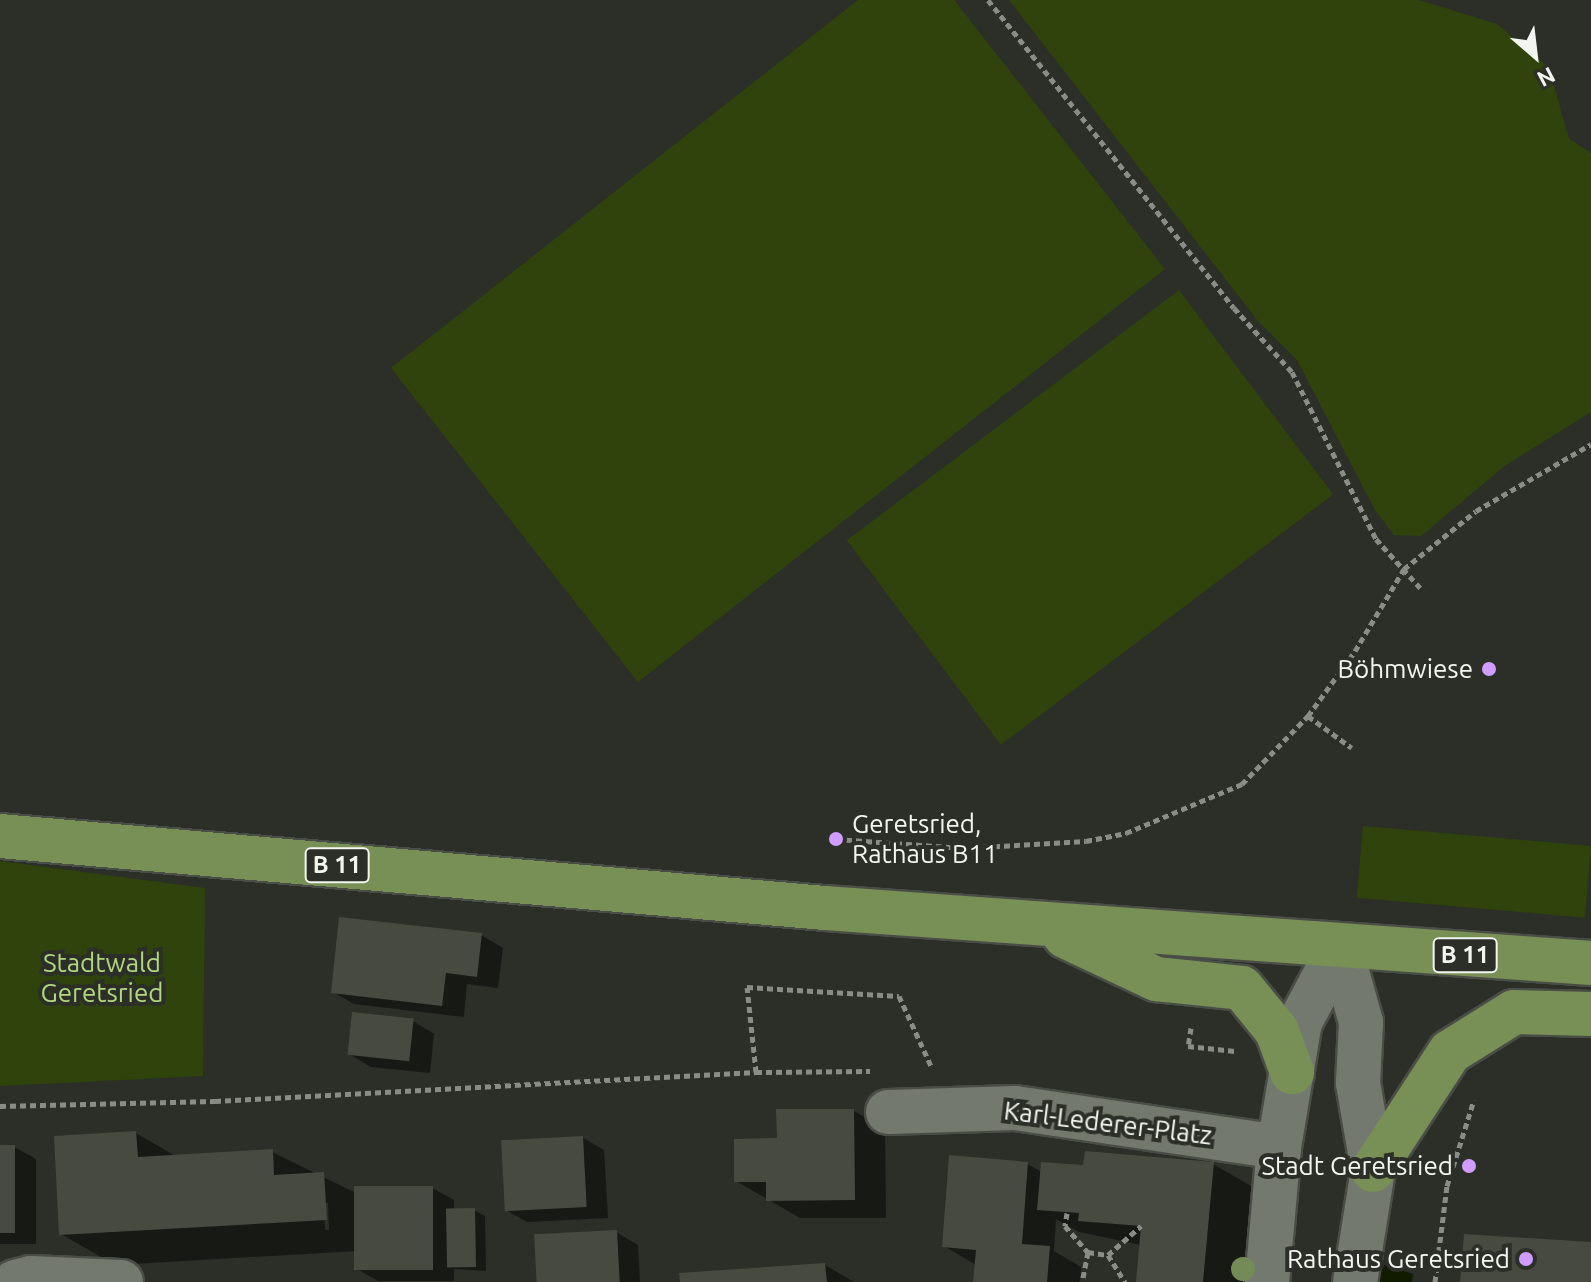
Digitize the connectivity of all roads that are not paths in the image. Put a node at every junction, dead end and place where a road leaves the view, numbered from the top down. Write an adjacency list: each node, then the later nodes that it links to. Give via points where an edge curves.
1 (0, 836): 2 (main road, B 11)
2 (1037, 923): 3 (main road, B 11); 6 (main road, via 1156,979 1242,988 1277,1031)
3 (1340, 947): 4 (main road, B 11); 6 (street, via 1300,1022); 9 (street, via 1361,1022 1358,1083)
4 (1591, 963)
5 (1591, 1014): 9 (main road, via 1514,1012 1450,1052)
6 (1292, 1072): 8 (street)
7 (888, 1112): 8 (street, Karl-Lederer-Platz, via 1015,1108)
8 (1279, 1147): 12 (street)
9 (1373, 1170): 13 (street)
10 (15, 1282): 11 (street)
11 (121, 1282)
12 (1267, 1282)
13 (1355, 1282)

